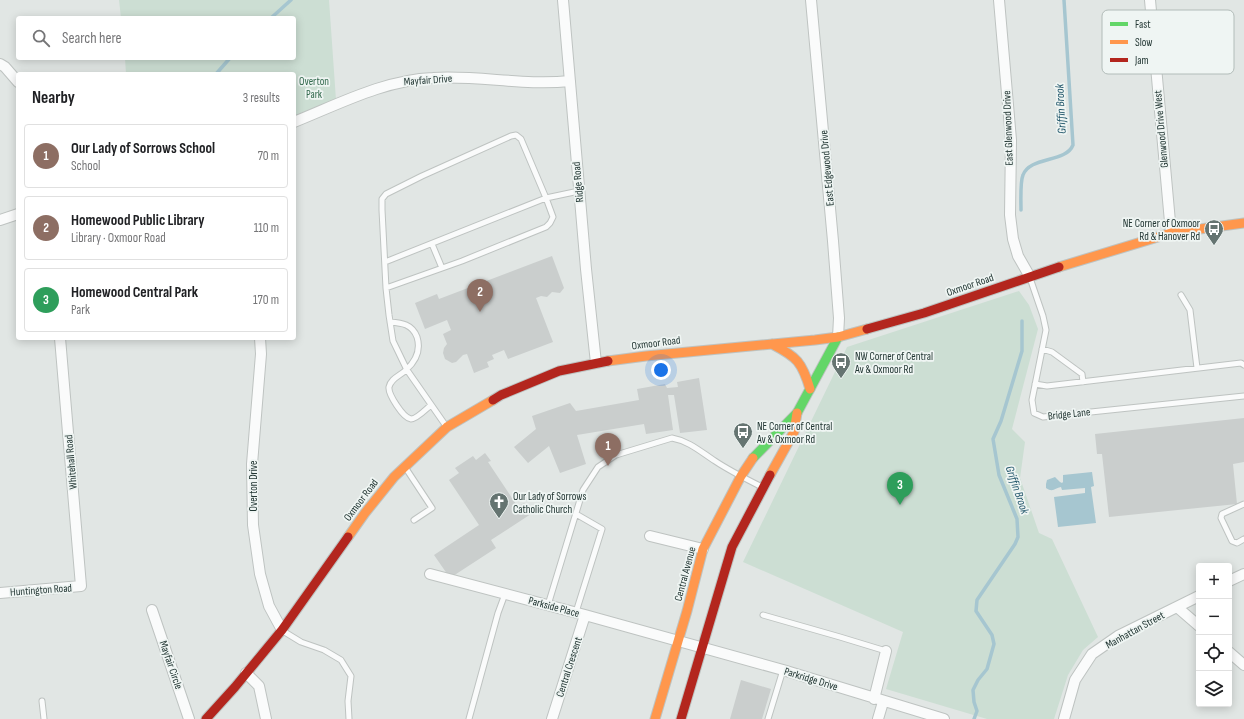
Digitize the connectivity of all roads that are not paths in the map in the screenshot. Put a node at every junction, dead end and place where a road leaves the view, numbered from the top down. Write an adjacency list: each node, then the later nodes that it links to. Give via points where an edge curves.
1 (563, 0): 9 (street, Ridge Road)
2 (811, 0): 24 (street, East Edgewood Drive, via 833,241)
3 (999, 0): 20 (street, East Glenwood Drive, via 1011,140 1010,215 1018,256)
4 (1150, 0): 5 (street, Glenwood Drive West)
5 (1151, 10)
6 (0, 64): 8 (street)
7 (1157, 74): 16 (street, Glenwood Drive West)
8 (16, 80)
9 (570, 81): 10 (street, Mayfair Drive, via 550,83 416,79 384,86); 11 (street, Ridge Road)
10 (296, 121)
11 (579, 191): 12 (lane); 29 (street, Ridge Road)
12 (546, 198): 17 (lane); 18 (lane, via 521,139 516,135 512,136 386,194 382,199); 19 (lane, via 553,217 546,227)
13 (16, 215): 14 (street)
14 (0, 220)
15 (1244, 223): 16 (main road, Oxmoor Road)
16 (1171, 233): 20 (main road, Oxmoor Road)
17 (432, 244): 18 (lane); 19 (lane)
18 (385, 262): 21 (lane)
19 (442, 268): 21 (lane)
20 (1030, 277): 24 (main road, Oxmoor Road, via 924,314); 28 (lane, Bridge Lane, via 1045,322)
21 (386, 288): 23 (lane)
22 (1181, 295): 31 (lane, via 1190,310)
23 (390, 322): 32 (lane, via 393,341); 32 (lane, via 409,325 415,332 419,353)
24 (838, 337): 27 (main road, Oxmoor Road); 35 (main road, Central Avenue)
25 (60, 340): 52 (street, Whitehall Road)
26 (260, 340): 62 (street, Overton Drive, via 252,464 253,525 260,574 268,606)
27 (771, 344): 29 (main road, Oxmoor Road); 35 (main road, via 798,360)
28 (1042, 349): 33 (lane, via 1052,352 1082,374); 34 (lane, Bridge Lane)
29 (596, 363): 39 (main road, Oxmoor Road, via 559,371 501,395)
30 (1244, 365): 31 (lane, via 1241,363)
31 (1197, 368): 33 (lane)
32 (407, 370): 37 (lane); 37 (lane, via 392,380 389,385 390,396 407,418 415,418)
33 (1083, 382): 34 (lane, via 1047,386)
34 (1035, 384): 36 (lane, Bridge Lane, via 1032,400 1034,413 1043,417)
35 (810, 389): 38 (main road, Central Avenue)
36 (1244, 396)
37 (430, 405): 39 (lane)
38 (797, 413): 41 (main road, Central Avenue, via 755,456); 42 (main road, Central Avenue, via 794,432)
39 (447, 427): 40 (main road, Oxmoor Road)
40 (405, 467): 45 (lane, via 432,508); 62 (main road, Oxmoor Road, via 366,513)
41 (741, 476): 42 (lane); 44 (lane, via 696,447 681,439 672,438 616,455 598,467 583,490); 48 (main road, Central Avenue)
42 (763, 488): 64 (main road, Central Avenue, via 732,547)
43 (1244, 504): 47 (lane, via 1222,514 1221,518 1232,541 1237,543)
44 (576, 514): 56 (lane); 59 (lane, via 602,529)
45 (414, 520)
46 (650, 536): 48 (street)
47 (1244, 539)
48 (703, 549): 63 (main road, Central Avenue)
49 (430, 574): 54 (street, Parkside Place)
50 (1244, 574): 51 (street)
51 (1232, 580)
52 (81, 586): 53 (street, Huntington Road)
53 (0, 593)
54 (505, 594): 56 (street, Parkside Place); 77 (lane)
55 (1196, 598): 57 (street, Manhattan Street)
56 (548, 605): 59 (street, Parkside Place)
57 (1177, 607): 61 (street); 84 (street, Manhattan Street, via 1118,636 1092,654 1075,680)
58 (152, 610): 73 (street, Mayfair Circle)
59 (580, 614): 63 (street, Parkside Place); 78 (street, Central Crescent)
60 (763, 615): 65 (lane)
61 (1196, 623)
62 (282, 630): 69 (main road, Oxmoor Road); 76 (lane, via 301,642 324,650 341,660 351,676)
63 (678, 641): 64 (street, Parkridge Drive); 79 (main road, Central Avenue)
64 (702, 648): 68 (street, Parkridge Drive); 80 (main road, Central Avenue)
65 (886, 651): 70 (street)
66 (1232, 655): 67 (street)
67 (1244, 665)
68 (783, 670): 70 (street, Parkridge Drive); 81 (lane)
69 (246, 673): 74 (main road, Oxmoor Road); 75 (street, via 260,686)
70 (878, 700): 82 (street); 83 (street, Parkridge Drive)
71 (42, 701): 72 (lane)
72 (44, 719)
73 (189, 719)
74 (206, 719)
75 (266, 719)
76 (349, 719)
77 (469, 719)
78 (552, 719)
79 (655, 719)
80 (681, 719)
81 (768, 719)
82 (878, 719)
83 (944, 719)
84 (1064, 719)

